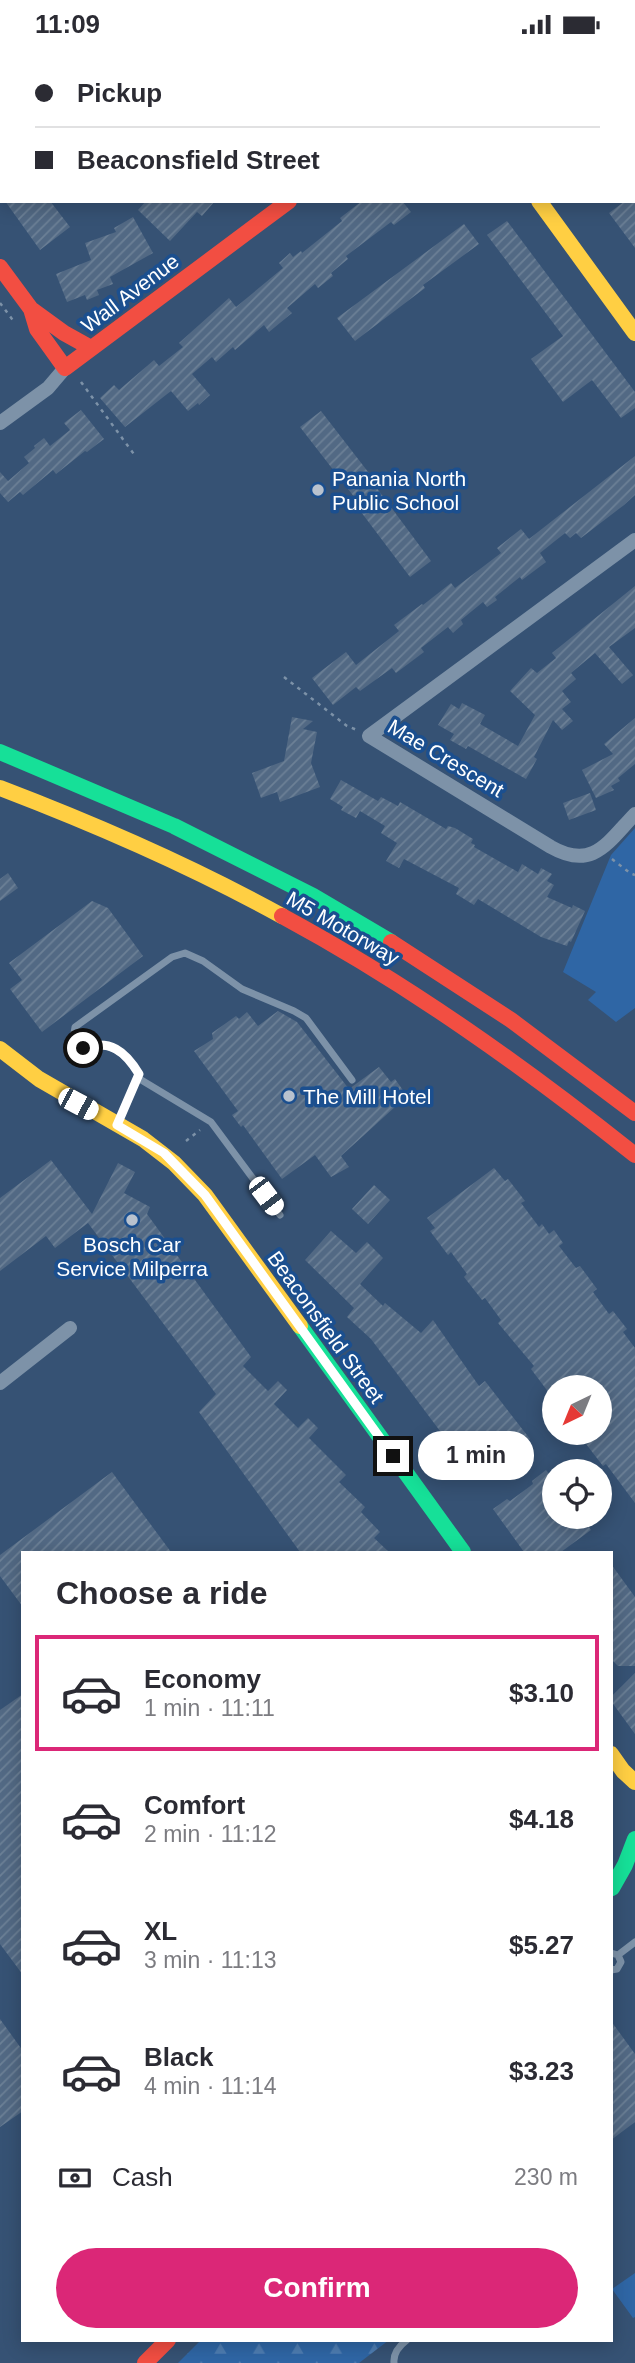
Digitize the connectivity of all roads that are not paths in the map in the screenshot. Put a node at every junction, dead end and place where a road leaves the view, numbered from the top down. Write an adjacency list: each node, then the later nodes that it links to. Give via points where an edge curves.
1 (262, 203): 4 (street)
2 (286, 203): 4 (main road, Wall Avenue)
3 (540, 203): 7 (main road)
4 (271, 215): 8 (main road, Wall Avenue)
5 (0, 267): 6 (main road)
6 (31, 309): 8 (main road); 9 (main road, via 37,329)
7 (635, 333)
8 (91, 348): 9 (main road, Wall Avenue)
9 (65, 368): 10 (street, Wall Avenue, via 48,388)
10 (0, 423)
11 (635, 540): 14 (street, Mae Crescent, via 369,736 563,854 584,857 595,853)
12 (0, 752): 18 (main road, M5 Motorway, via 225,849 378,933 530,1032)
13 (0, 788): 20 (main road, M5 Motorway, via 110,831 292,922 475,1035)
14 (635, 814)
15 (0, 1049): 19 (main road, Beaconsfield Street, via 53,1090)
16 (138, 1078): 17 (lane, via 129,1058 110,1046 83,1048 73,1039 75,1027 172,957 185,953 242,989 306,1018); 19 (lane); 21 (lane, via 211,1122)
17 (352, 1080)
18 (635, 1113)
19 (117, 1125): 24 (main road, Beaconsfield Street, via 164,1153 205,1195)
20 (635, 1156)
21 (280, 1215)
22 (70, 1328): 23 (street)
23 (0, 1383)
24 (462, 1551)
25 (613, 1756): 26 (main road)
26 (629, 1776): 27 (main road)
27 (635, 1795)
28 (635, 1839): 31 (main road)
29 (635, 1864): 32 (main road)
30 (635, 1881): 33 (main road, via 619,1896)
31 (613, 1888)
32 (613, 1890)
33 (613, 1893)
34 (635, 1942): 35 (lane)
35 (614, 1954): 36 (lane, via 620,1965)
36 (613, 1970)
37 (166, 2342): 39 (main road)
38 (404, 2342): 40 (lane)
39 (145, 2363)
40 (394, 2363)

